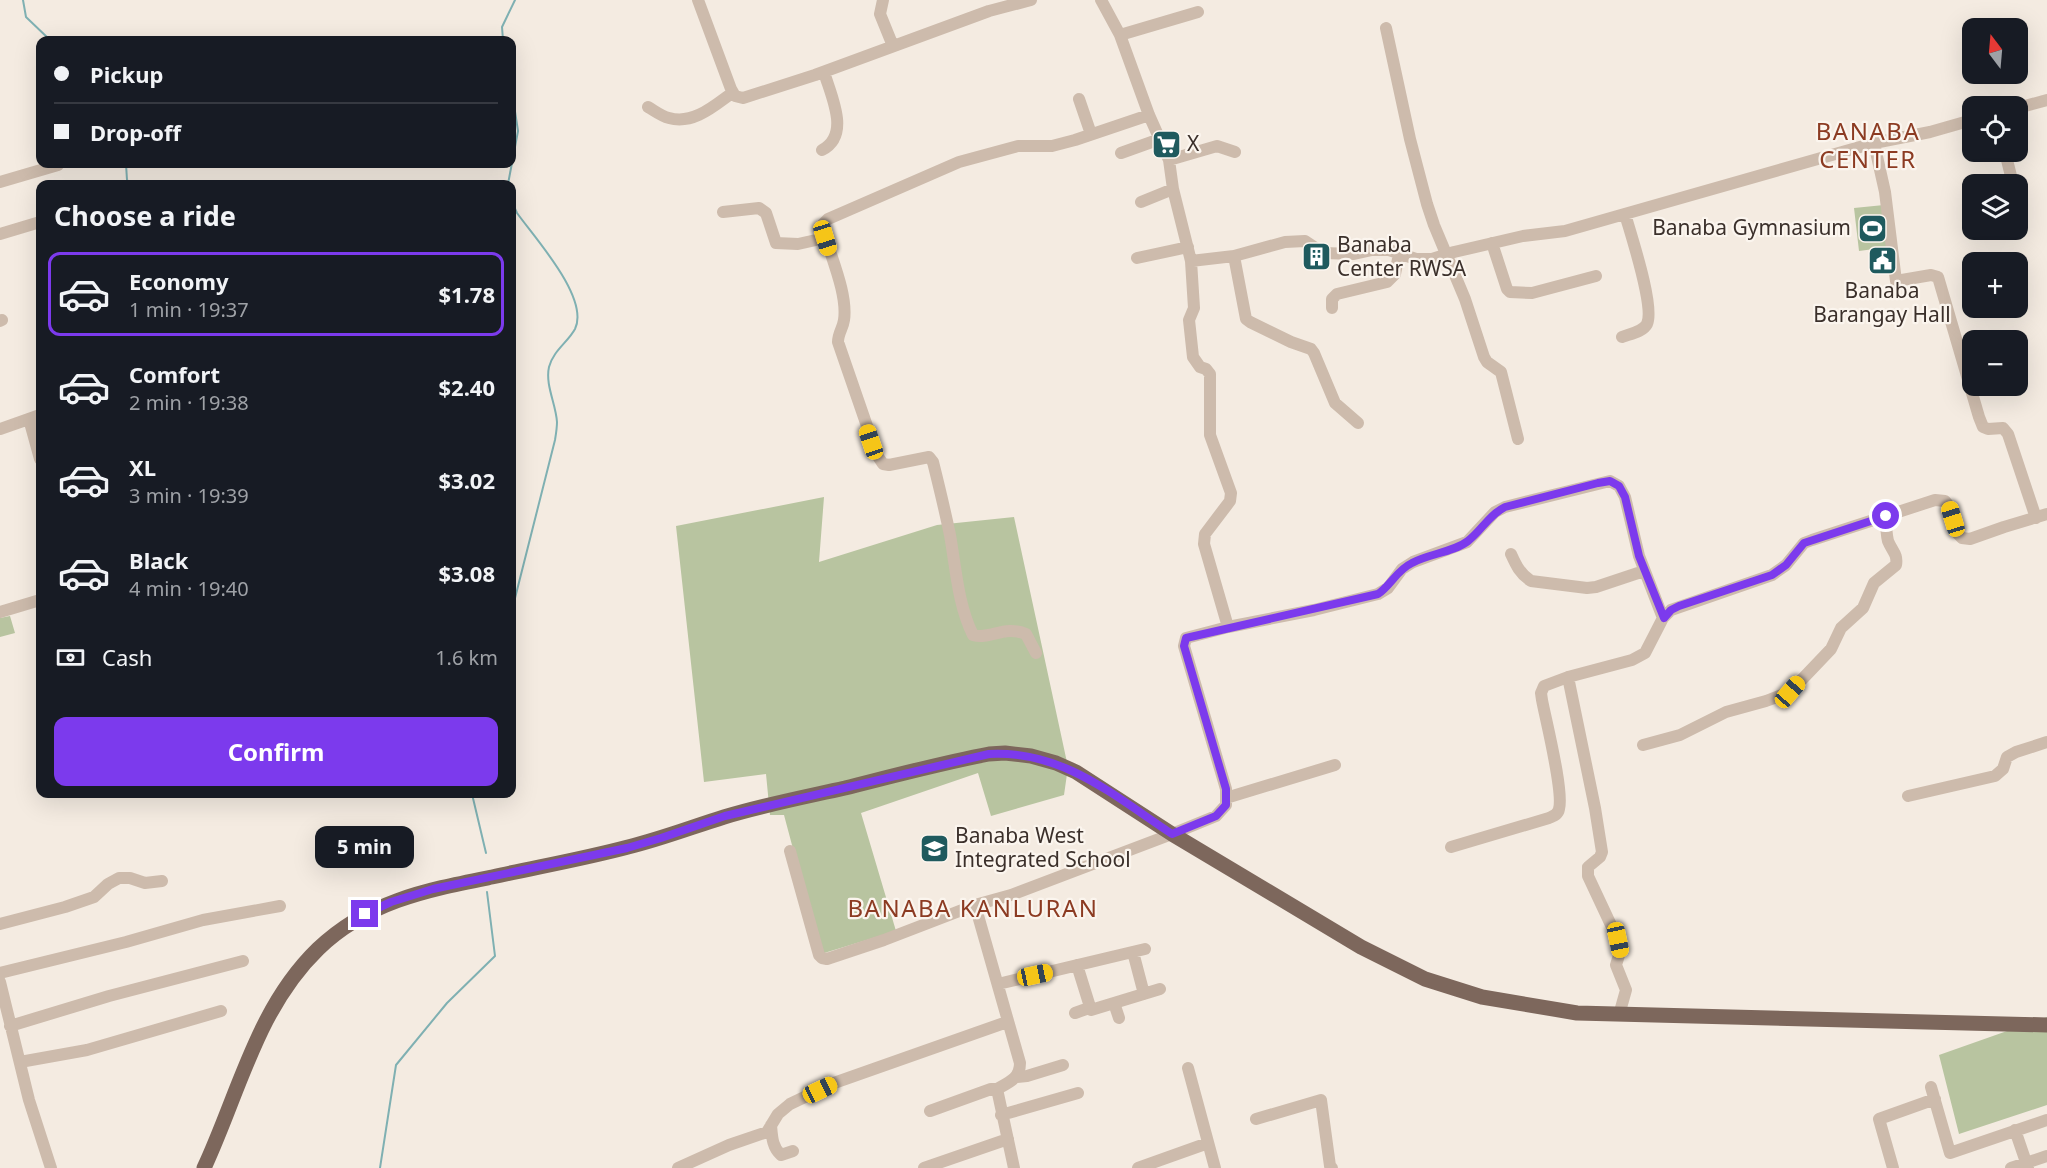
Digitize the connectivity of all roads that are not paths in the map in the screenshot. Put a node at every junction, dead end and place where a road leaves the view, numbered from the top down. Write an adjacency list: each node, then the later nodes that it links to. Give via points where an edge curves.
1 (698, 0): 10 (street)
2 (883, 0): 8 (street, via 880,15)
3 (1031, 0): 8 (street)
4 (1101, 0): 7 (street)
5 (1198, 12): 7 (street)
6 (1386, 28): 35 (street, via 1410,139 1434,225)
7 (1120, 35): 15 (street)
8 (893, 46): 9 (street)
9 (824, 72): 10 (street, via 749,98 738,98); 20 (street, via 838,128 830,146)
10 (732, 93): 14 (street, via 708,111 685,119 666,117)
11 (1079, 99): 17 (street)
12 (2047, 100): 13 (street)
13 (2028, 105)
14 (648, 107)
15 (1149, 115): 17 (street); 18 (street)
16 (1962, 123): 19 (street)
17 (1091, 134): 32 (street, via 1052,146 1018,146 959,162 828,219 823,224)
18 (1160, 140): 22 (street); 23 (street)
19 (1874, 143): 29 (street); 48 (street, via 1885,192 1896,282 1938,277 1983,427 2003,428 2008,434)
20 (822, 150)
21 (1235, 152): 23 (street, via 1217,146)
22 (1121, 153)
23 (1169, 160): 26 (street)
24 (48, 168): 25 (street)
25 (0, 182)
26 (1173, 189): 27 (street); 34 (street)
27 (1141, 201)
28 (723, 212): 32 (street, via 759,208 766,213 776,243 798,244)
29 (1625, 214): 33 (street, via 1565,231); 42 (street, via 1649,304 1644,328)
30 (36, 223): 31 (street)
31 (0, 234)
32 (825, 238): 55 (street, via 844,305 838,342 877,455 883,464 889,465 929,457 950,534 961,603 973,635 1018,631 1026,634)
33 (1492, 243): 35 (street); 40 (street, via 1510,292 1532,293)
34 (1188, 248): 38 (street); 39 (street)
35 (1447, 254): 36 (street, via 1432,259); 46 (street, via 1484,357 1501,372)
36 (1399, 255): 37 (street, via 1389,250 1323,253 1305,241 1285,242); 41 (street, via 1395,274 1387,282 1338,294 1332,299)
37 (1234, 256): 39 (street); 44 (street, via 1246,319 1311,349 1335,403)
38 (1137, 258)
39 (1191, 261): 54 (street, via 1194,308 1189,320 1193,357 1210,374 1210,435 1231,493 1230,501 1205,534 1204,544)
40 (1596, 276)
41 (1332, 308)
42 (1622, 337)
43 (35, 417): 45 (street)
44 (1358, 423)
45 (0, 429)
46 (1518, 439)
47 (1886, 516): 48 (street, via 1941,500 1949,506 1957,533 1970,539); 53 (street, via 1804,543 1772,575 1679,606); 58 (street, via 1886,533 1896,565 1874,583 1863,608 1841,628 1831,649 1790,692 1726,712 1680,735)
48 (2041, 516)
49 (1511, 554): 50 (street, via 1517,568 1531,581 1587,588)
50 (1644, 571): 53 (street); 54 (street, via 1625,497 1619,486 1610,481 1505,507 1495,512 1467,542 1413,562 1378,594)
51 (36, 601): 52 (street)
52 (0, 612)
53 (1664, 618): 56 (street, via 1645,653)
54 (1228, 627): 61 (street, via 1186,638 1184,646)
55 (1036, 653)
56 (1568, 677): 63 (street, via 1544,686 1541,693 1558,786 1557,814); 81 (street, via 1602,852 1588,867 1588,876 1618,940 1616,965 1626,990)
57 (2047, 742): 60 (street, via 2007,757 2003,769 1995,776)
58 (1643, 745)
59 (1335, 765): 61 (street)
60 (1908, 796)
61 (1226, 798): 62 (street, via 1226,805 1216,816)
62 (1172, 834): 66 (street); 81 (main road, via 1361,947 1425,979 1482,997 1578,1013); 107 (main road, via 1065,767 1031,756 989,754 725,816 627,848 433,889 391,902 338,932 317,950 282,993 257,1038)
63 (1451, 847)
64 (790, 851): 66 (street, via 822,958 884,940)
65 (162, 881): 68 (street, via 145,883 119,878 94,897)
66 (975, 905): 73 (street)
67 (280, 906): 71 (street, via 203,920)
68 (0, 924)
69 (243, 961): 85 (street)
70 (1077, 965): 73 (street); 75 (street, via 1139,951); 78 (street)
71 (0, 973)
72 (0, 982): 76 (street)
73 (998, 984): 83 (street)
74 (1160, 989): 75 (street)
75 (1144, 994): 77 (street)
76 (3, 1003): 85 (street)
77 (1114, 1003): 78 (street, via 1091,1011); 82 (street)
78 (1089, 1008): 80 (street)
79 (221, 1011): 86 (street, via 87,1050)
80 (1075, 1013)
81 (1619, 1015): 84 (main road)
82 (1119, 1018)
83 (1007, 1022): 89 (street, via 1020,1063); 98 (street, via 834,1083 790,1104)
84 (2047, 1025)
85 (10, 1026): 86 (street)
86 (20, 1062): 106 (street)
87 (1063, 1065): 89 (street)
88 (1188, 1068): 101 (street)
89 (1017, 1077): 91 (street)
90 (1931, 1087): 93 (street)
91 (997, 1089): 94 (street); 95 (street)
92 (1078, 1093): 95 (street)
93 (1935, 1099): 99 (street, via 1950,1153); 113 (street, via 1879,1119)
94 (930, 1111)
95 (1001, 1115): 100 (street)
96 (1256, 1119): 105 (street, via 1321,1100)
97 (2047, 1120): 99 (street)
98 (771, 1125): 102 (street, via 778,1153); 108 (street, via 767,1132)
99 (2015, 1130): 104 (street)
100 (1008, 1139): 109 (street); 110 (street)
101 (1208, 1143): 111 (street); 112 (street)
102 (793, 1151)
103 (2047, 1156): 104 (street)
104 (2027, 1165): 114 (street)
105 (1330, 1167)
106 (51, 1168)
107 (204, 1168)
108 (678, 1168)
109 (924, 1168)
110 (1014, 1168)
111 (1138, 1168)
112 (1215, 1168)
113 (1893, 1168)
114 (2011, 1168)

